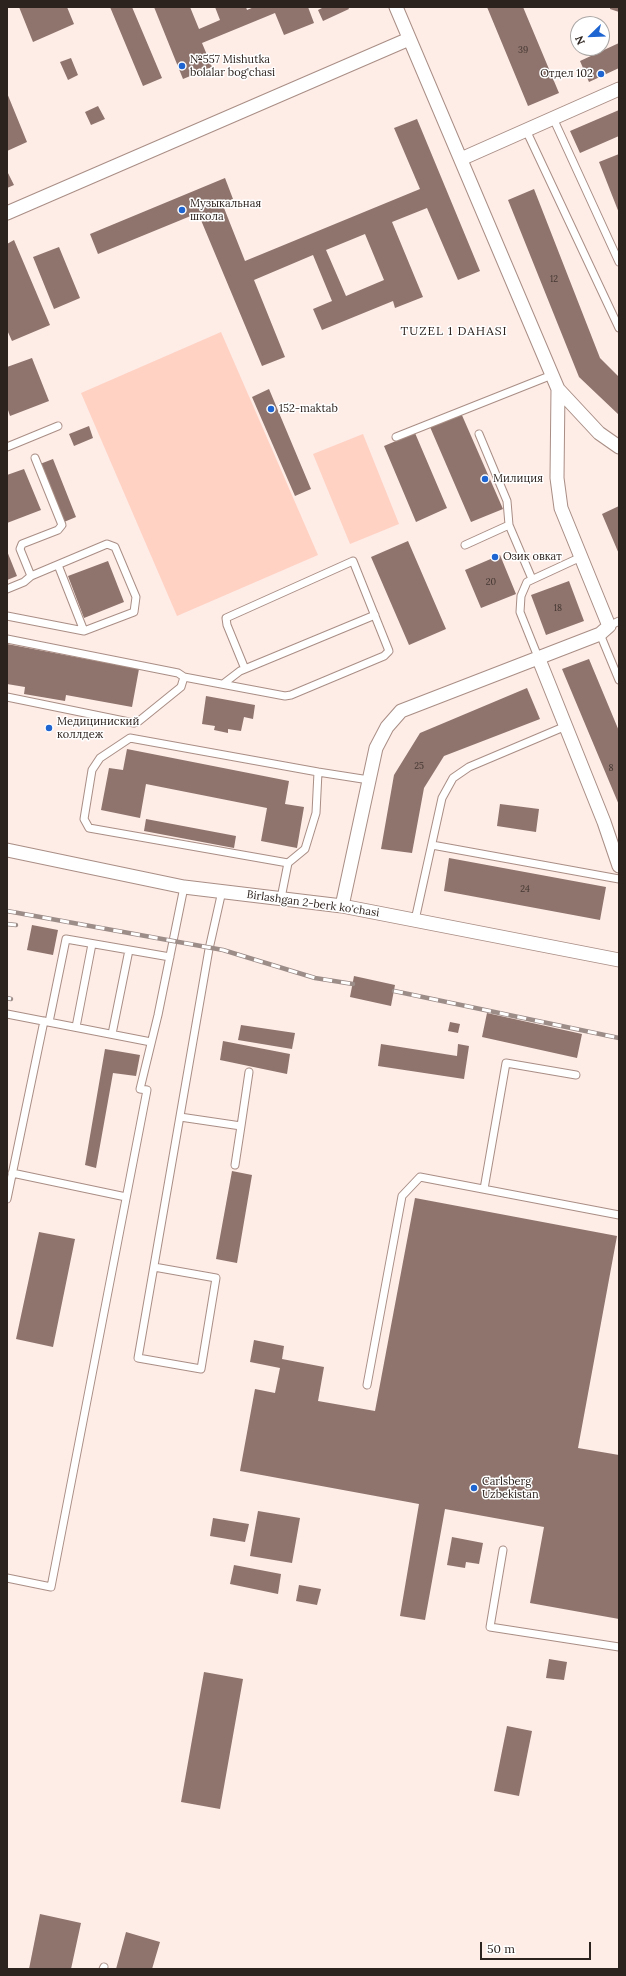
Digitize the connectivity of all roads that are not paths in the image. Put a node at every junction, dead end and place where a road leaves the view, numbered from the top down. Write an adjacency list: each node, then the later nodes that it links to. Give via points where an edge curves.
1 (398, 8): 2 (street)
2 (409, 39): 6 (street); 7 (street)
3 (619, 89): 4 (street)
4 (553, 118): 5 (street); 8 (lane)
5 (526, 130): 6 (street); 9 (lane)
6 (461, 159): 10 (street)
7 (7, 213)
8 (619, 262)
9 (619, 328)
10 (552, 375): 11 (street); 14 (lane)
11 (558, 389): 16 (street, via 599,433); 20 (street, via 557,478 561,508)
12 (58, 426): 15 (lane)
13 (479, 434): 18 (lane, via 506,501)
14 (396, 437)
15 (7, 447)
16 (619, 448)
17 (35, 458): 22 (lane, via 62,525 58,530 22,544 20,549)
18 (509, 525): 19 (lane); 23 (lane)
19 (465, 545)
20 (581, 557): 23 (lane); 27 (street)
21 (58, 565): 22 (lane); 28 (lane); 28 (lane, via 107,544 115,547 136,598 134,612)
22 (31, 576): 24 (lane)
23 (532, 579): 30 (lane, via 527,582 521,596 520,612)
24 (7, 589)
25 (375, 615): 31 (lane); 31 (lane, via 353,562 226,618); 34 (lane, via 389,651 384,656 291,695)
26 (7, 616): 28 (lane)
27 (609, 627): 30 (street); 33 (lane)
28 (84, 631)
29 (7, 639): 32 (lane)
30 (538, 657): 36 (street); 38 (street, via 401,711 386,727 376,748)
31 (245, 668): 34 (lane)
32 (184, 676): 34 (lane); 35 (lane, via 182,687 134,723)
33 (619, 680)
34 (223, 684)
35 (7, 697)
36 (566, 726): 39 (lane, via 469,767 453,778 442,798); 42 (street)
37 (318, 772): 38 (lane); 41 (lane, via 316,813 306,849); 41 (lane, via 130,738 100,758 92,770 84,819 89,828)
38 (369, 780): 47 (street)
39 (432, 845): 43 (lane); 48 (lane)
40 (7, 850): 44 (street, Birlashgan 2-berk ko'chasi)
41 (288, 863): 46 (lane)
42 (619, 866)
43 (619, 879)
44 (184, 887): 45 (street, Birlashgan 2-berk ko'chasi); 51 (lane)
45 (222, 891): 46 (street, Birlashgan 2-berk ko'chasi); 60 (lane, via 209,949)
46 (281, 898): 47 (street, Birlashgan 2-berk ko'chasi)
47 (342, 906): 48 (street, Birlashgan 2-berk ko'chasi)
48 (415, 920): 52 (street, Birlashgan 2-berk ko'chasi)
49 (92, 944): 50 (lane); 54 (lane, via 66,939); 55 (lane)
50 (129, 950): 51 (lane); 56 (lane)
51 (170, 958): 57 (lane)
52 (619, 960)
53 (7, 1014): 54 (lane)
54 (47, 1022): 55 (lane); 63 (lane)
55 (76, 1027): 56 (lane)
56 (112, 1034): 57 (lane)
57 (151, 1042): 65 (lane, via 140,1089 147,1090)
58 (249, 1072): 61 (lane)
59 (576, 1075): 64 (lane, via 506,1063)
60 (180, 1117): 61 (lane); 68 (lane)
61 (241, 1126): 62 (lane)
62 (234, 1165)
63 (12, 1173): 65 (lane); 66 (lane)
64 (484, 1189): 67 (lane); 69 (lane, via 420,1177 402,1196)
65 (126, 1197): 71 (lane, via 51,1587)
66 (7, 1199)
67 (619, 1215)
68 (154, 1267): 68 (lane, via 138,1358 201,1369 216,1278)
69 (367, 1385)
70 (503, 1550): 72 (lane, via 490,1627)
71 (7, 1578)
72 (619, 1647)

